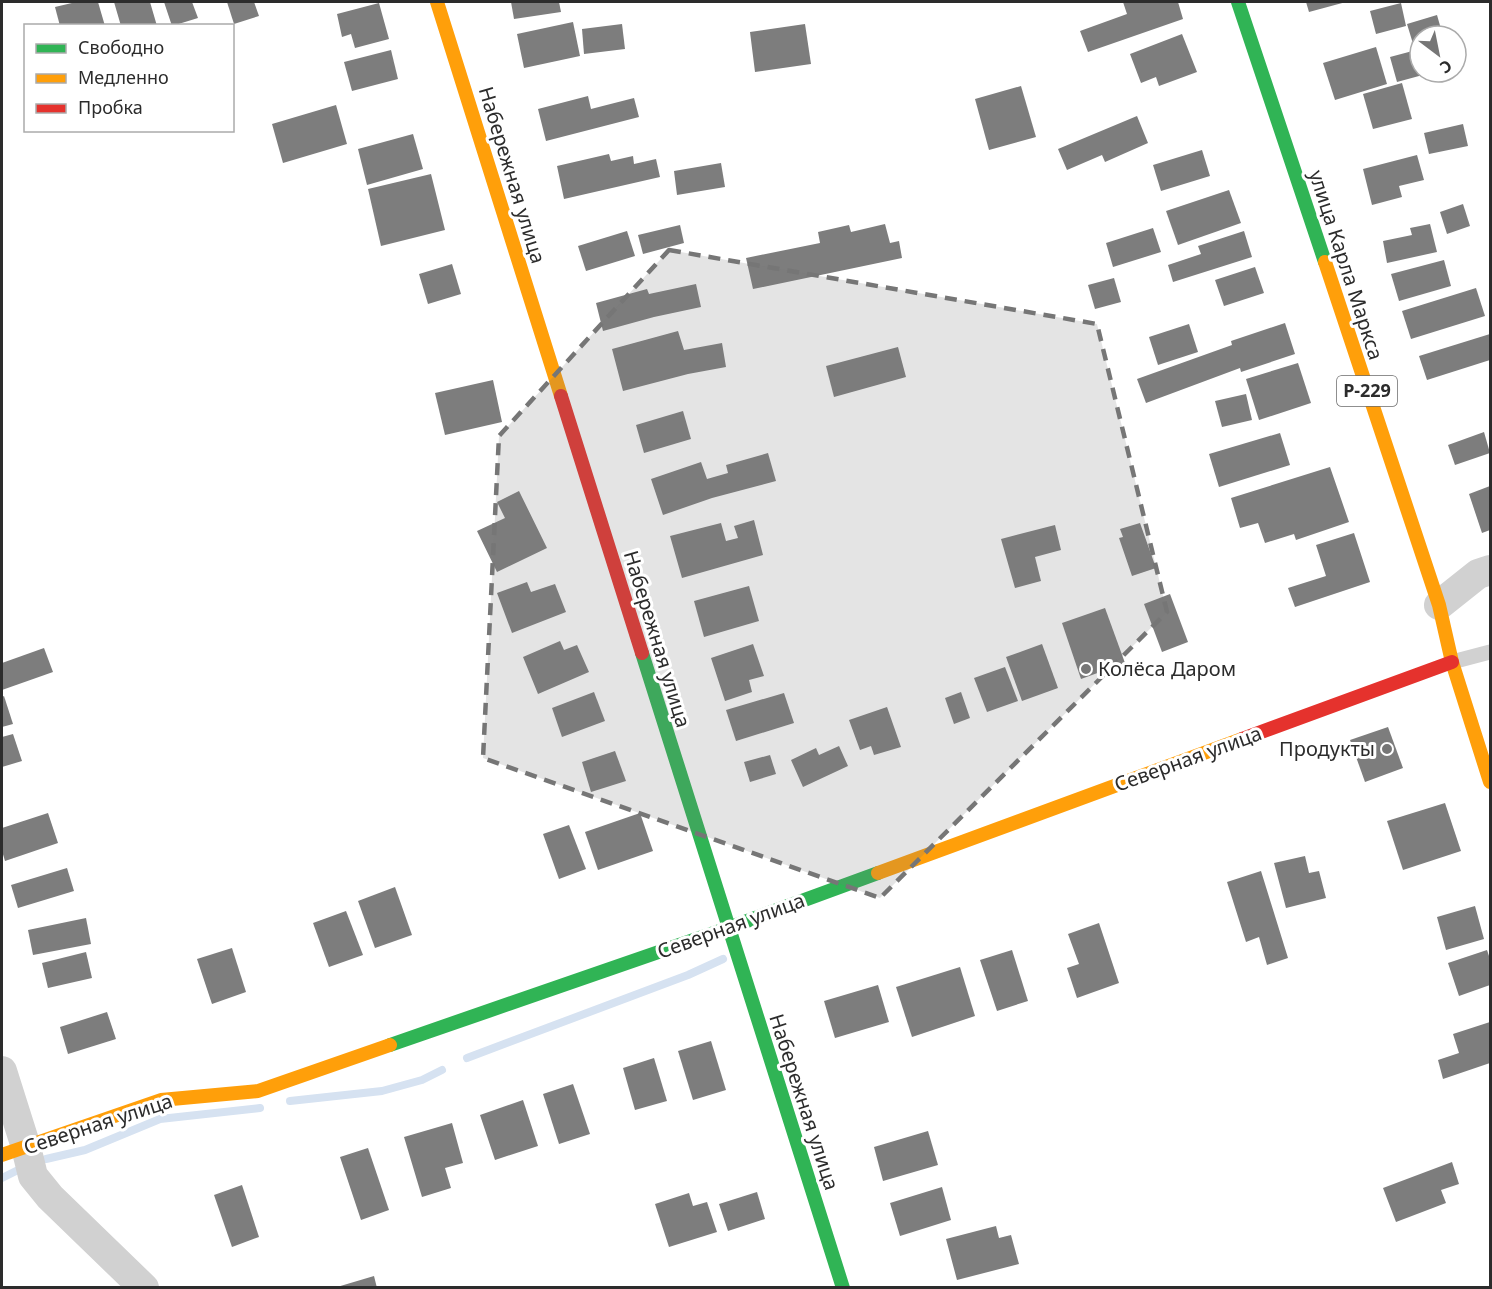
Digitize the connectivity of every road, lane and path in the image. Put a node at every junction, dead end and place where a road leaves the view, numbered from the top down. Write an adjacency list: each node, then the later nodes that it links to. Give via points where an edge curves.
1 (437, 2): 8 (main road, Набережная улица)
2 (1238, 2): 4 (main road, улица Карла Маркса / Р-229)
3 (1491, 570): 4 (street, via 1478,574)
4 (1439, 605): 6 (main road, улица Карла Маркса / Р-229)
5 (1491, 652): 6 (lane)
6 (1452, 662): 7 (main road, улица Карла Маркса / Р-229); 8 (main road, Северная улица)
7 (1491, 782)
8 (728, 928): 10 (main road, Северная улица, via 258,1091 161,1100); 12 (main road, Набережная улица)
9 (2, 1071): 10 (street)
10 (14, 1151): 11 (street, via 50,1197)
11 (144, 1287)
12 (843, 1287)

